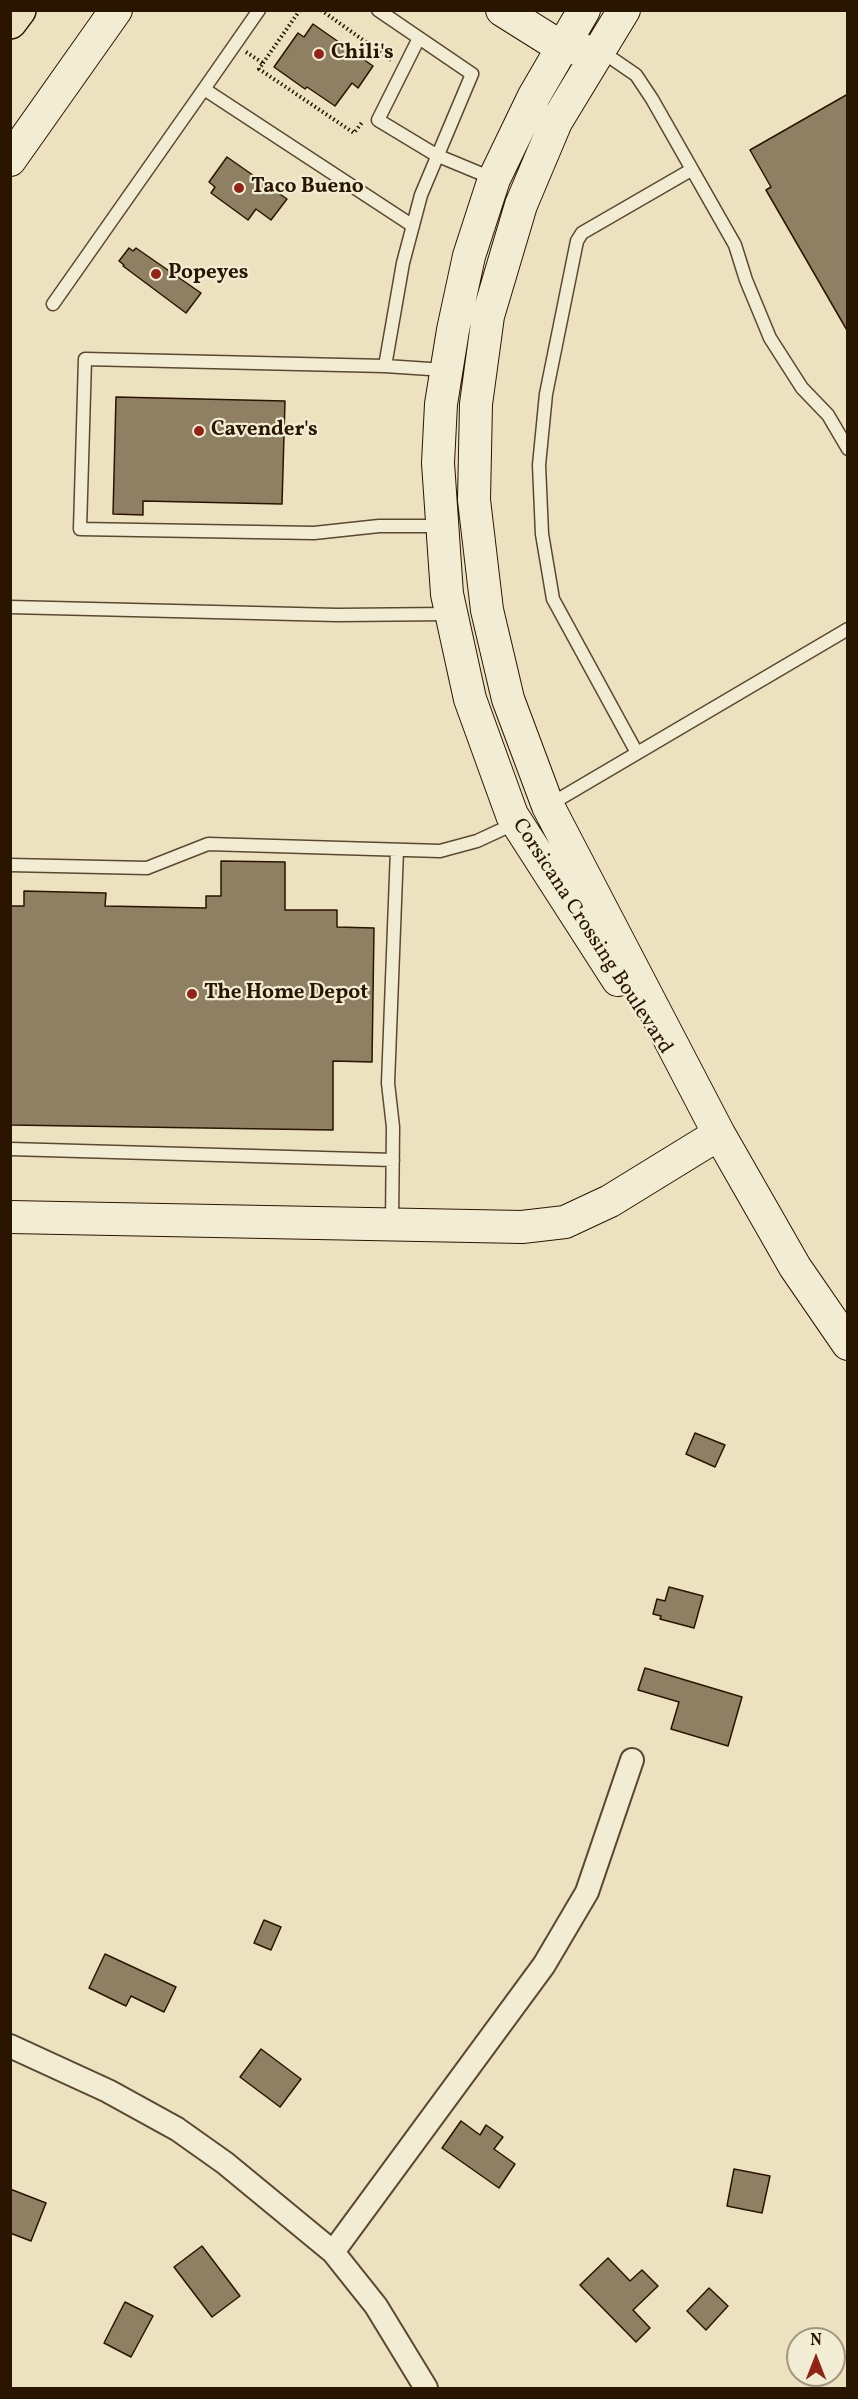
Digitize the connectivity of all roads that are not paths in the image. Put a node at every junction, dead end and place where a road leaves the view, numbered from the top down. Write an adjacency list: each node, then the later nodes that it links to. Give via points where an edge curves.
1 (19, 10): 8 (highway)
2 (116, 10): 14 (street)
3 (260, 10): 12 (lane)
4 (502, 10): 10 (street)
5 (624, 10): 11 (street, Corsicana Crossing Boulevard)
6 (384, 12): 9 (lane)
7 (579, 12): 10 (street, Corsicana Crossing Boulevard); 11 (street)
8 (10, 22)
9 (419, 38): 13 (lane, via 472,74); 13 (lane, via 378,120)
10 (561, 47): 11 (street); 16 (street, Corsicana Crossing Boulevard)
11 (601, 51): 15 (lane, via 636,75); 21 (street, Corsicana Crossing Boulevard, via 556,122 521,205 488,316)
12 (204, 89): 17 (lane); 18 (lane)
13 (436, 155): 16 (lane); 17 (lane)
14 (10, 160)
15 (691, 170): 22 (lane, via 735,245 770,338 802,388 828,415); 27 (lane, via 582,233 577,241 543,418 539,465 542,534 553,599)
16 (494, 179): 20 (street, Corsicana Crossing Boulevard, via 469,256)
17 (413, 226): 19 (lane)
18 (53, 304)
19 (385, 366): 20 (lane); 23 (lane, via 85,359 80,529 314,533)
20 (447, 370): 21 (street); 23 (street, Corsicana Crossing Boulevard, via 438,463)
21 (480, 375): 28 (street, Corsicana Crossing Boulevard, via 474,500 487,610 508,699)
22 (848, 449)
23 (441, 525): 25 (street, Corsicana Crossing Boulevard)
24 (10, 607): 25 (lane)
25 (451, 614): 29 (street, Corsicana Crossing Boulevard, via 470,699)
26 (848, 629): 27 (lane)
27 (637, 753): 28 (lane)
28 (548, 806): 29 (street); 32 (street, Corsicana Crossing Boulevard)
29 (516, 824): 30 (lane, via 477,841 441,850); 32 (street, Corsicana Crossing Boulevard)
30 (398, 850): 31 (lane, via 208,844 147,867); 34 (lane, via 388,1083)
31 (10, 865)
32 (719, 1134): 36 (street, via 610,1201 566,1222 522,1227); 37 (street, Corsicana Crossing Boulevard, via 795,1268)
33 (10, 1149): 34 (lane)
34 (393, 1160): 36 (lane)
35 (10, 1217): 36 (street)
36 (392, 1225)
37 (848, 1344)
38 (632, 1760): 40 (street, via 587,1892 544,1965)
39 (10, 2046): 40 (street, via 117,2095 177,2129 225,2163)
40 (333, 2252): 41 (street, via 376,2306)
41 (426, 2388)

